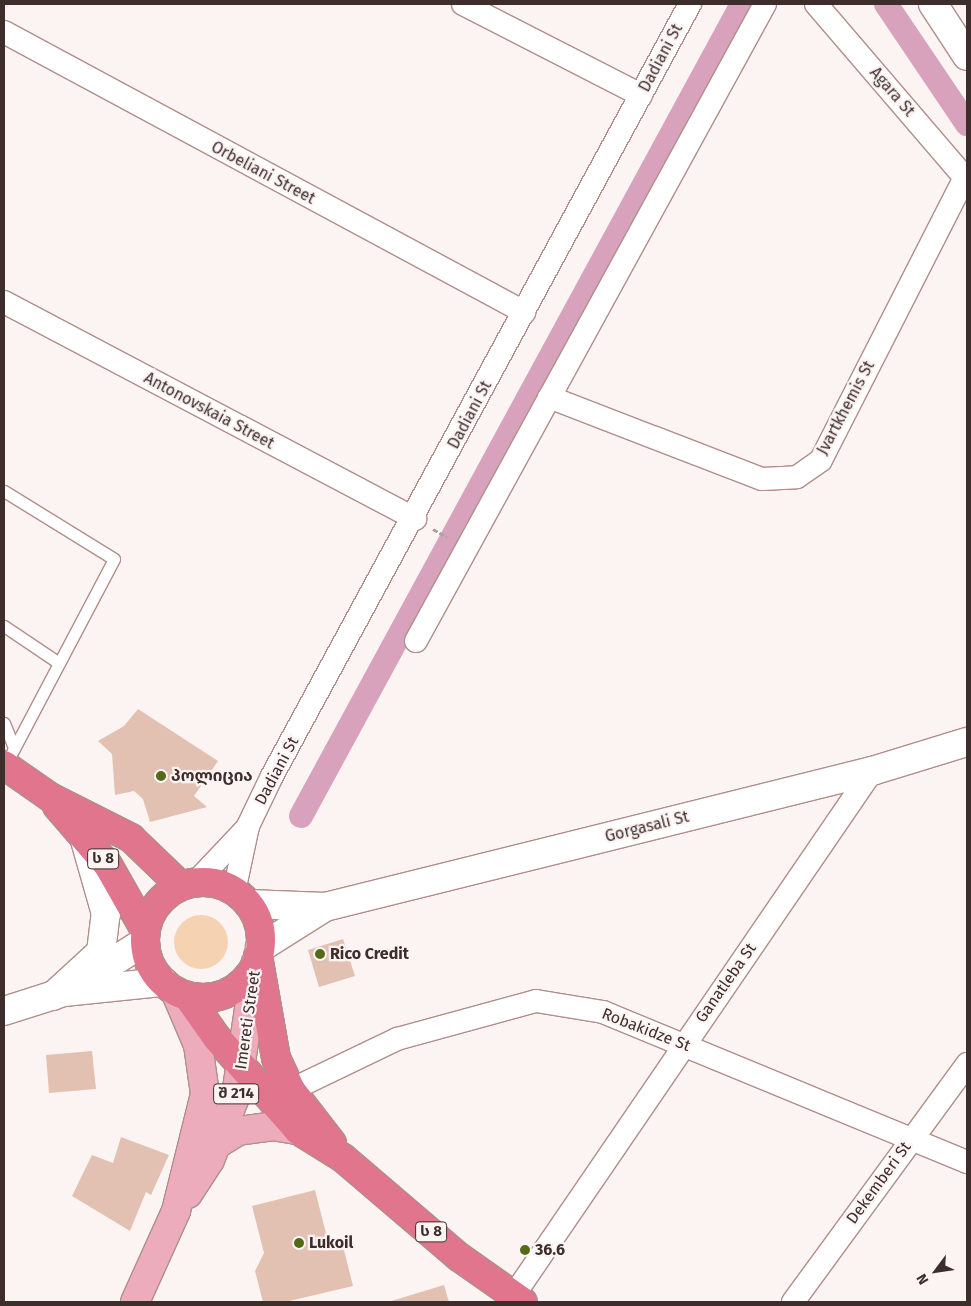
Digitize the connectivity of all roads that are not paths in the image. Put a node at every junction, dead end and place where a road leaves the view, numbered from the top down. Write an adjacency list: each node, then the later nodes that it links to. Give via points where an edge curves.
1 (463, 4): 8 (street)
2 (690, 4): 8 (street, Dadiani St)
3 (765, 4): 12 (street)
4 (816, 4): 9 (street, Agara St)
5 (933, 4): 7 (street)
6 (4, 32): 11 (street, Orbeliani Street)
7 (967, 56)
8 (641, 95): 11 (street, Dadiani St)
9 (966, 178): 12 (street, Jvartkhemis St, via 820,460 797,477 762,479)
10 (4, 302): 14 (street, Antonovskaia Street)
11 (524, 312): 14 (street, Dadiani St)
12 (549, 397): 16 (street)
13 (4, 491): 17 (lane, via 114,559)
14 (415, 519): 23 (street, Dadiani St)
15 (4, 626): 17 (lane)
16 (416, 641)
17 (59, 663): 20 (lane)
18 (4, 723): 20 (lane)
19 (967, 742): 21 (street, Gorgasali St)
20 (8, 760): 22 (highway, ს 8)
21 (872, 771): 27 (street, Gorgasali St); 33 (street, Ganatleba St)
22 (50, 797): 24 (highway, ს 8); 25 (highway, ს 8, via 131,838)
23 (248, 826): 25 (street, Dadiani St); 26 (street, Dadiani St)
24 (84, 837): 28 (highway, ს 8, via 108,865); 31 (street, via 105,907 101,952)
25 (188, 884): 26 (highway, via 209,882); 28 (highway, via 152,912)
26 (241, 898): 27 (street, Gorgasali St); 29 (highway, ს 8, via 260,933)
27 (325, 907): 29 (street, Gorgasali St)
28 (144, 936): 30 (highway, ს 8, via 153,970); 31 (street)
29 (258, 956): 30 (highway, via 249,976 229,992 216,997); 35 (main road, Imereti Street / შ 214); 36 (highway, ს 8, via 270,1037)
30 (175, 990): 31 (street); 35 (highway, ს 8); 42 (main road, Imereti Street / შ 214, via 198,1045 205,1094)
31 (58, 994): 32 (street)
32 (4, 1011)
33 (683, 1044): 36 (street, Robakidze St, via 603,1012 536,1001 398,1039); 38 (street, Robakidze St); 43 (street, Ganatleba St)
34 (967, 1064): 38 (street, Dekemberi St)
35 (242, 1068): 37 (highway, ს 8); 39 (main road, Imereti Street / შ 214)
36 (291, 1090): 40 (highway, ს 8)
37 (298, 1130): 39 (main road, via 272,1126 238,1132); 40 (highway, ს 8)
38 (912, 1138): 41 (street, Robakidze St); 45 (street, Dekemberi St)
39 (219, 1143): 42 (main road, Imereti Street / შ 214, via 201,1177)
40 (343, 1158): 43 (highway, ს 8, via 459,1257)
41 (967, 1162)
42 (176, 1212): 44 (main road, Imereti Street / შ 214)
43 (518, 1299)
44 (135, 1302)
45 (793, 1302)

